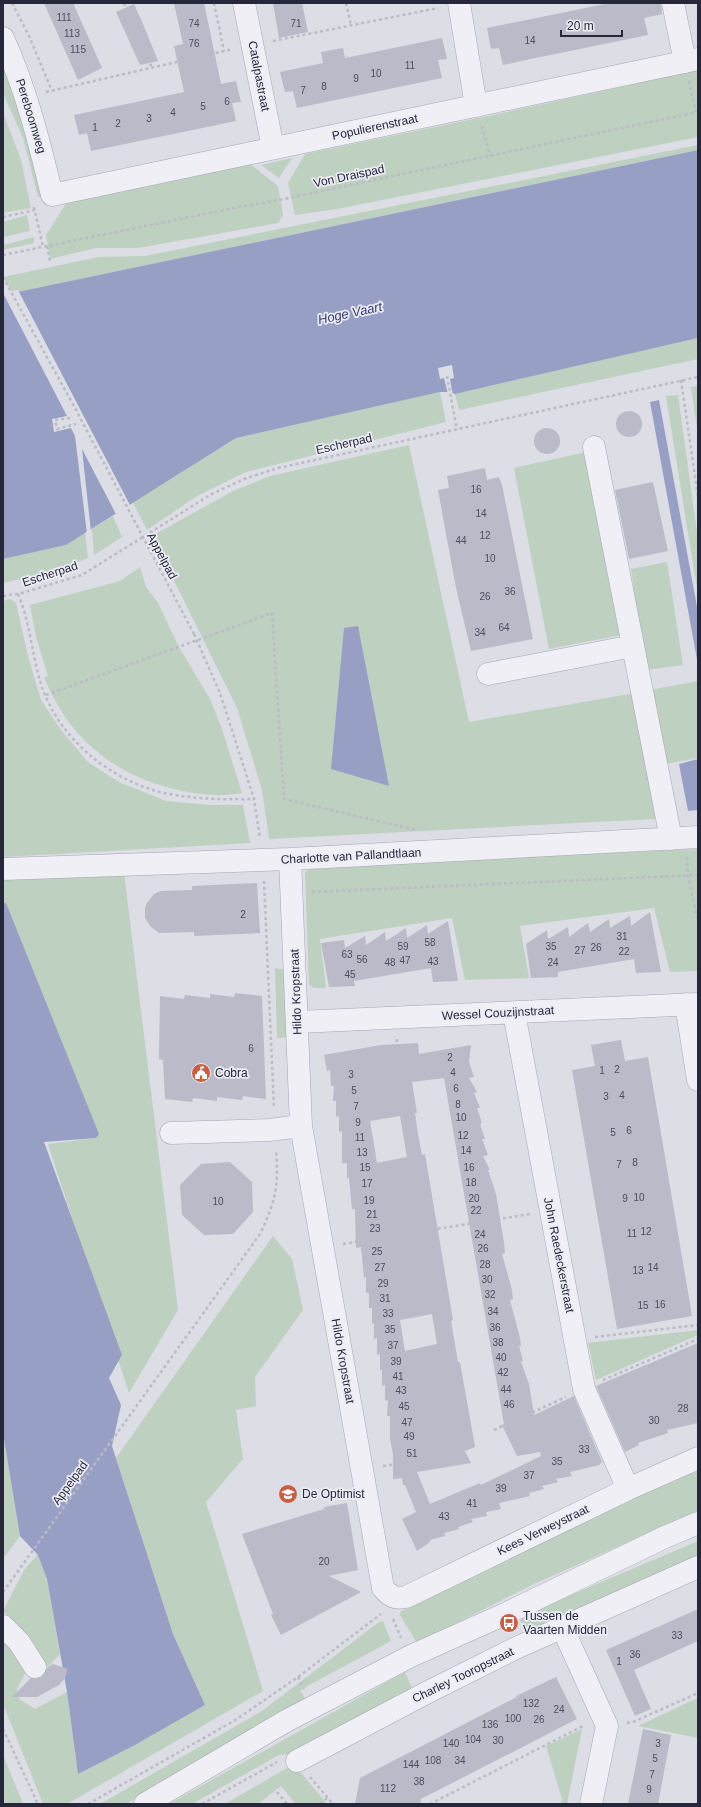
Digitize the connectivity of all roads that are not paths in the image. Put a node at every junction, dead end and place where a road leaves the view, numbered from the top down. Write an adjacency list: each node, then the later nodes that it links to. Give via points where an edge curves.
1 (244, 3): 7 (street, Catalpastraat)
2 (459, 3): 6 (street)
3 (672, 3): 5 (street)
4 (3, 38): 8 (street, Pereboomweg, via 28,103)
5 (691, 60): 6 (street, Populierenstraat)
6 (476, 106): 7 (street, Populierenstraat)
7 (273, 148): 8 (street, Populierenstraat)
8 (52, 195)
9 (594, 447): 10 (street)
10 (633, 646): 11 (street); 12 (street)
11 (488, 674)
12 (685, 838): 13 (street, Charlotte van Pallandtlaan)
13 (290, 859): 14 (street, Charlotte van Pallandtlaan); 17 (street, Hildo Kropstraat)
14 (3, 869)
15 (692, 1004): 16 (street, Wessel Couzijnstraat); 18 (street)
16 (514, 1013): 17 (street, Wessel Couzijnstraat); 22 (street, John Raedeckerstraat, via 584,1389)
17 (298, 1022): 19 (street, Hildo Kropstraat)
18 (698, 1080)
19 (301, 1126): 20 (street); 25 (street, Hildo Kropstraat)
20 (171, 1133)
21 (698, 1458): 22 (street, Kees Verweystraat)
22 (628, 1489): 25 (street, Kees Verweystraat, via 406,1597)
23 (698, 1523): 30 (street, via 411,1656 286,1722)
24 (698, 1566): 27 (street, Charley Tooropstraat)
25 (386, 1604)
26 (3, 1626): 28 (street, via 19,1642)
27 (563, 1628): 29 (street, Charley Tooropstraat, via 516,1648); 31 (street, via 607,1726)
28 (35, 1667)
29 (297, 1761)
30 (145, 1804)
31 (591, 1804)

